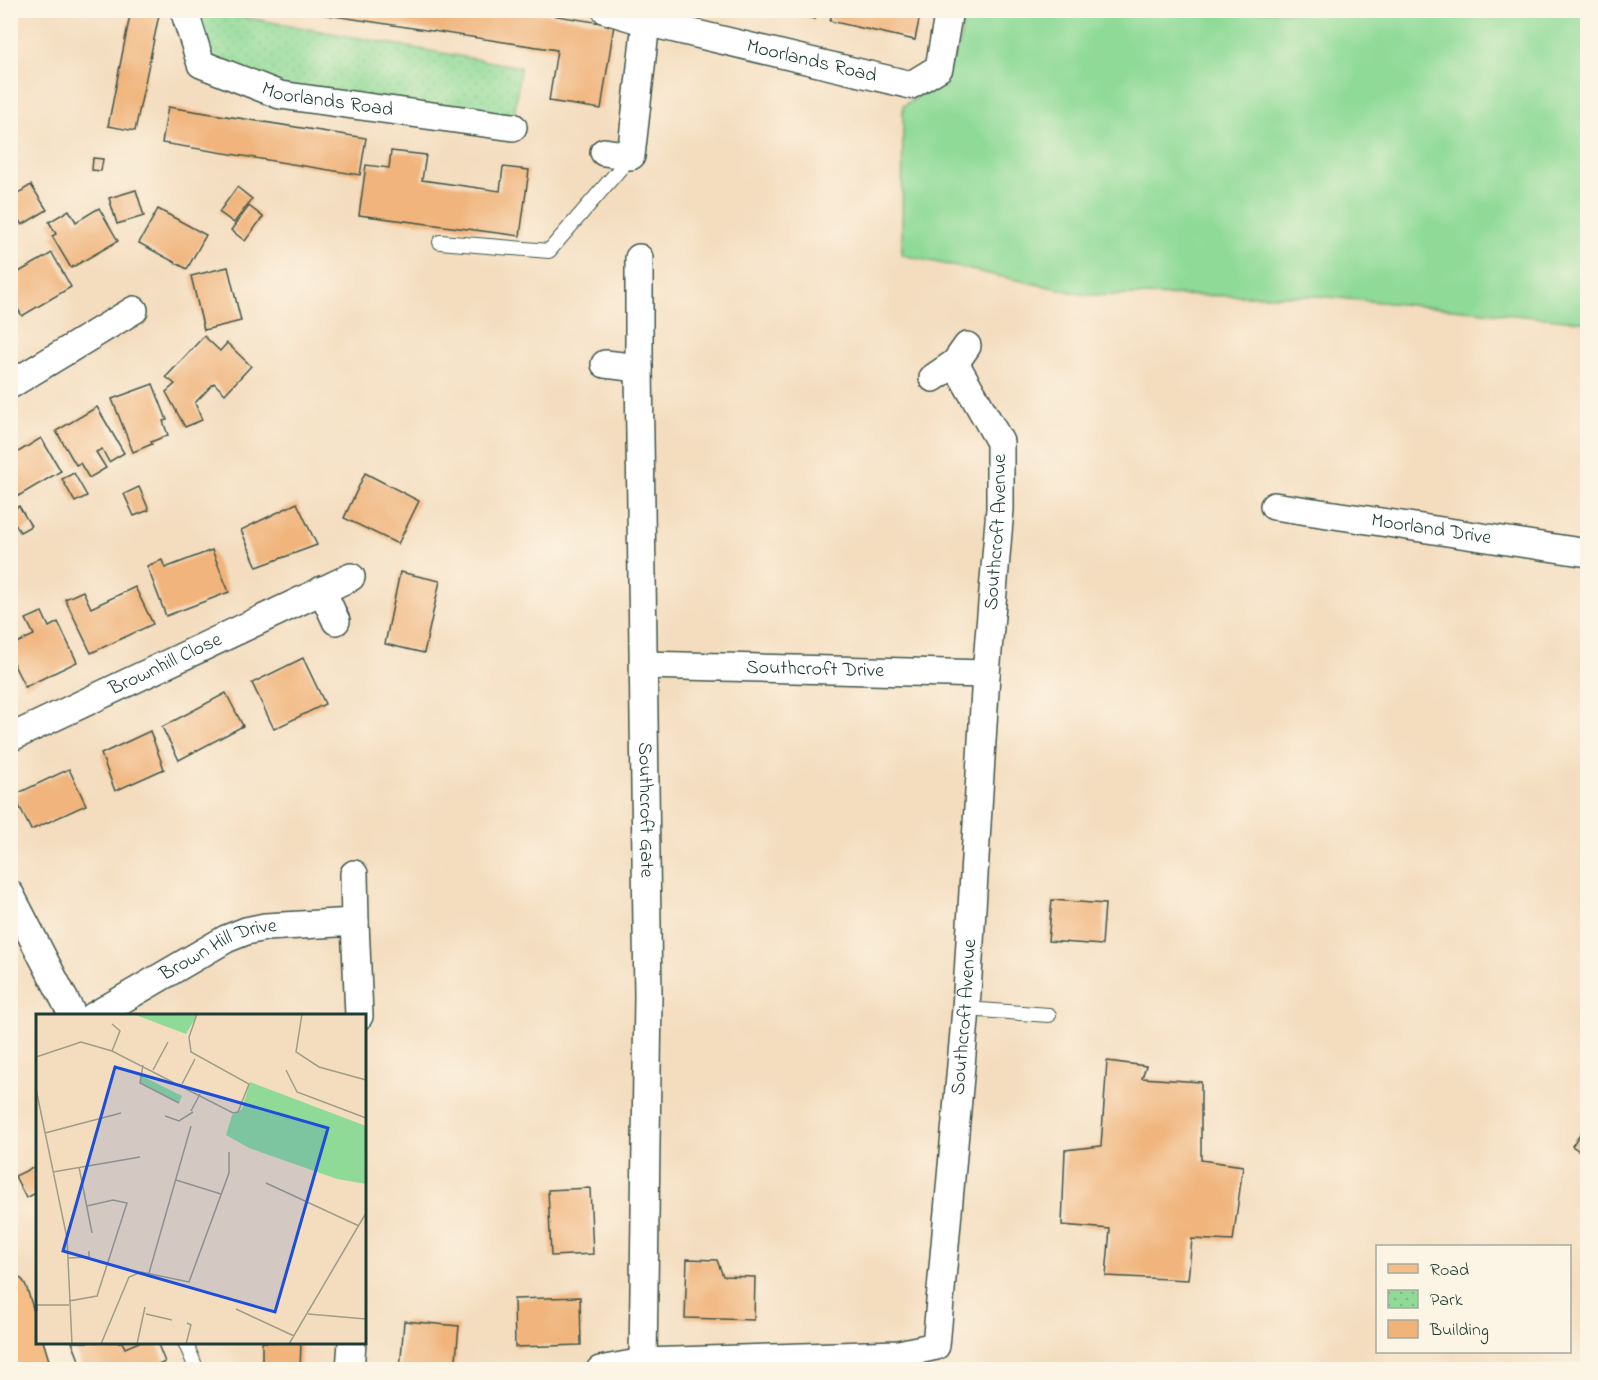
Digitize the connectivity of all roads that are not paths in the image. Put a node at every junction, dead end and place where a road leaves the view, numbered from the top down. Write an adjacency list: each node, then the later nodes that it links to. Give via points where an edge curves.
1 (184, 10): 5 (street, Moorlands Road, via 201,64 280,95)
2 (606, 10): 4 (street, Moorlands Road)
3 (949, 10): 4 (street, Moorlands Road, via 939,68 911,85)
4 (646, 22): 7 (street)
5 (513, 127)
6 (604, 152): 7 (street)
7 (631, 156): 8 (lane, via 549,251)
8 (440, 242)
9 (639, 258): 13 (street, Southcroft Gate)
10 (134, 310): 14 (street)
11 (952, 362): 21 (street, Southcroft Avenue, via 1000,442 1000,509)
12 (605, 364): 13 (street)
13 (639, 368): 20 (street, Southcroft Gate)
14 (10, 385)
15 (1274, 506): 16 (street, Moorland Drive)
16 (1587, 553)
17 (351, 577): 18 (street, Brownhill Close)
18 (322, 590): 19 (street); 22 (street, Brownhill Close)
19 (336, 621)
20 (644, 665): 21 (street, Southcroft Drive); 34 (street, Southcroft Gate, via 648,996)
21 (986, 674): 26 (street, Southcroft Avenue)
22 (10, 738)
23 (354, 874): 25 (street)
24 (10, 894): 27 (street)
25 (355, 922): 28 (street, Brown Hill Drive, via 246,931); 29 (street)
26 (966, 1009): 30 (lane); 34 (street, Southcroft Avenue, via 936,1346 899,1354)
27 (72, 1014)
28 (97, 1014)
29 (359, 1014)
30 (1048, 1015)
31 (10, 1292): 35 (main road)
32 (186, 1344): 36 (lane)
33 (352, 1344): 37 (street)
34 (643, 1362): 38 (street, Southcroft Avenue)
35 (34, 1370)
36 (193, 1370)
37 (350, 1370)
38 (600, 1370)

